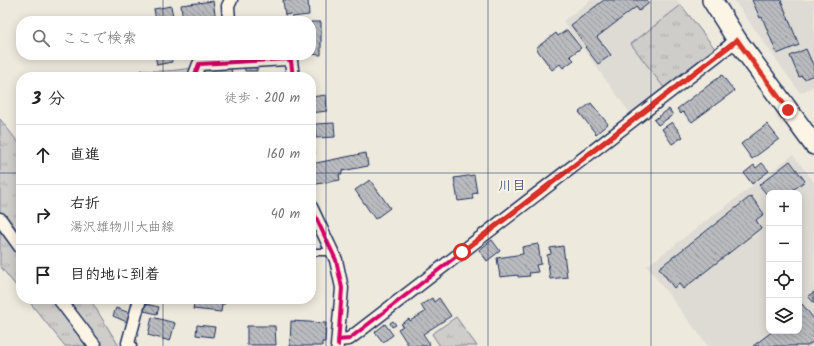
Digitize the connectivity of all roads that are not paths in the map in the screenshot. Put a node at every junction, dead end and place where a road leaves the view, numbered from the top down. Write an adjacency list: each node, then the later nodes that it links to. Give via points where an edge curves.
1 (231, 0): 3 (street, via 228,6)
2 (712, 0): 4 (main road)
3 (229, 16)
4 (737, 40): 9 (main road); 17 (street, via 349,339)
5 (225, 60): 7 (street, via 199,64)
6 (288, 60): 8 (street, via 291,61)
7 (196, 72)
8 (292, 72)
9 (814, 145)
10 (0, 218): 12 (street)
11 (316, 218): 14 (street)
12 (16, 241)
13 (316, 252): 14 (lane)
14 (332, 252): 17 (street, via 342,288)
15 (63, 304): 18 (street)
16 (139, 304): 19 (street, via 128,343)
17 (338, 343)
18 (94, 346)
19 (130, 346)

